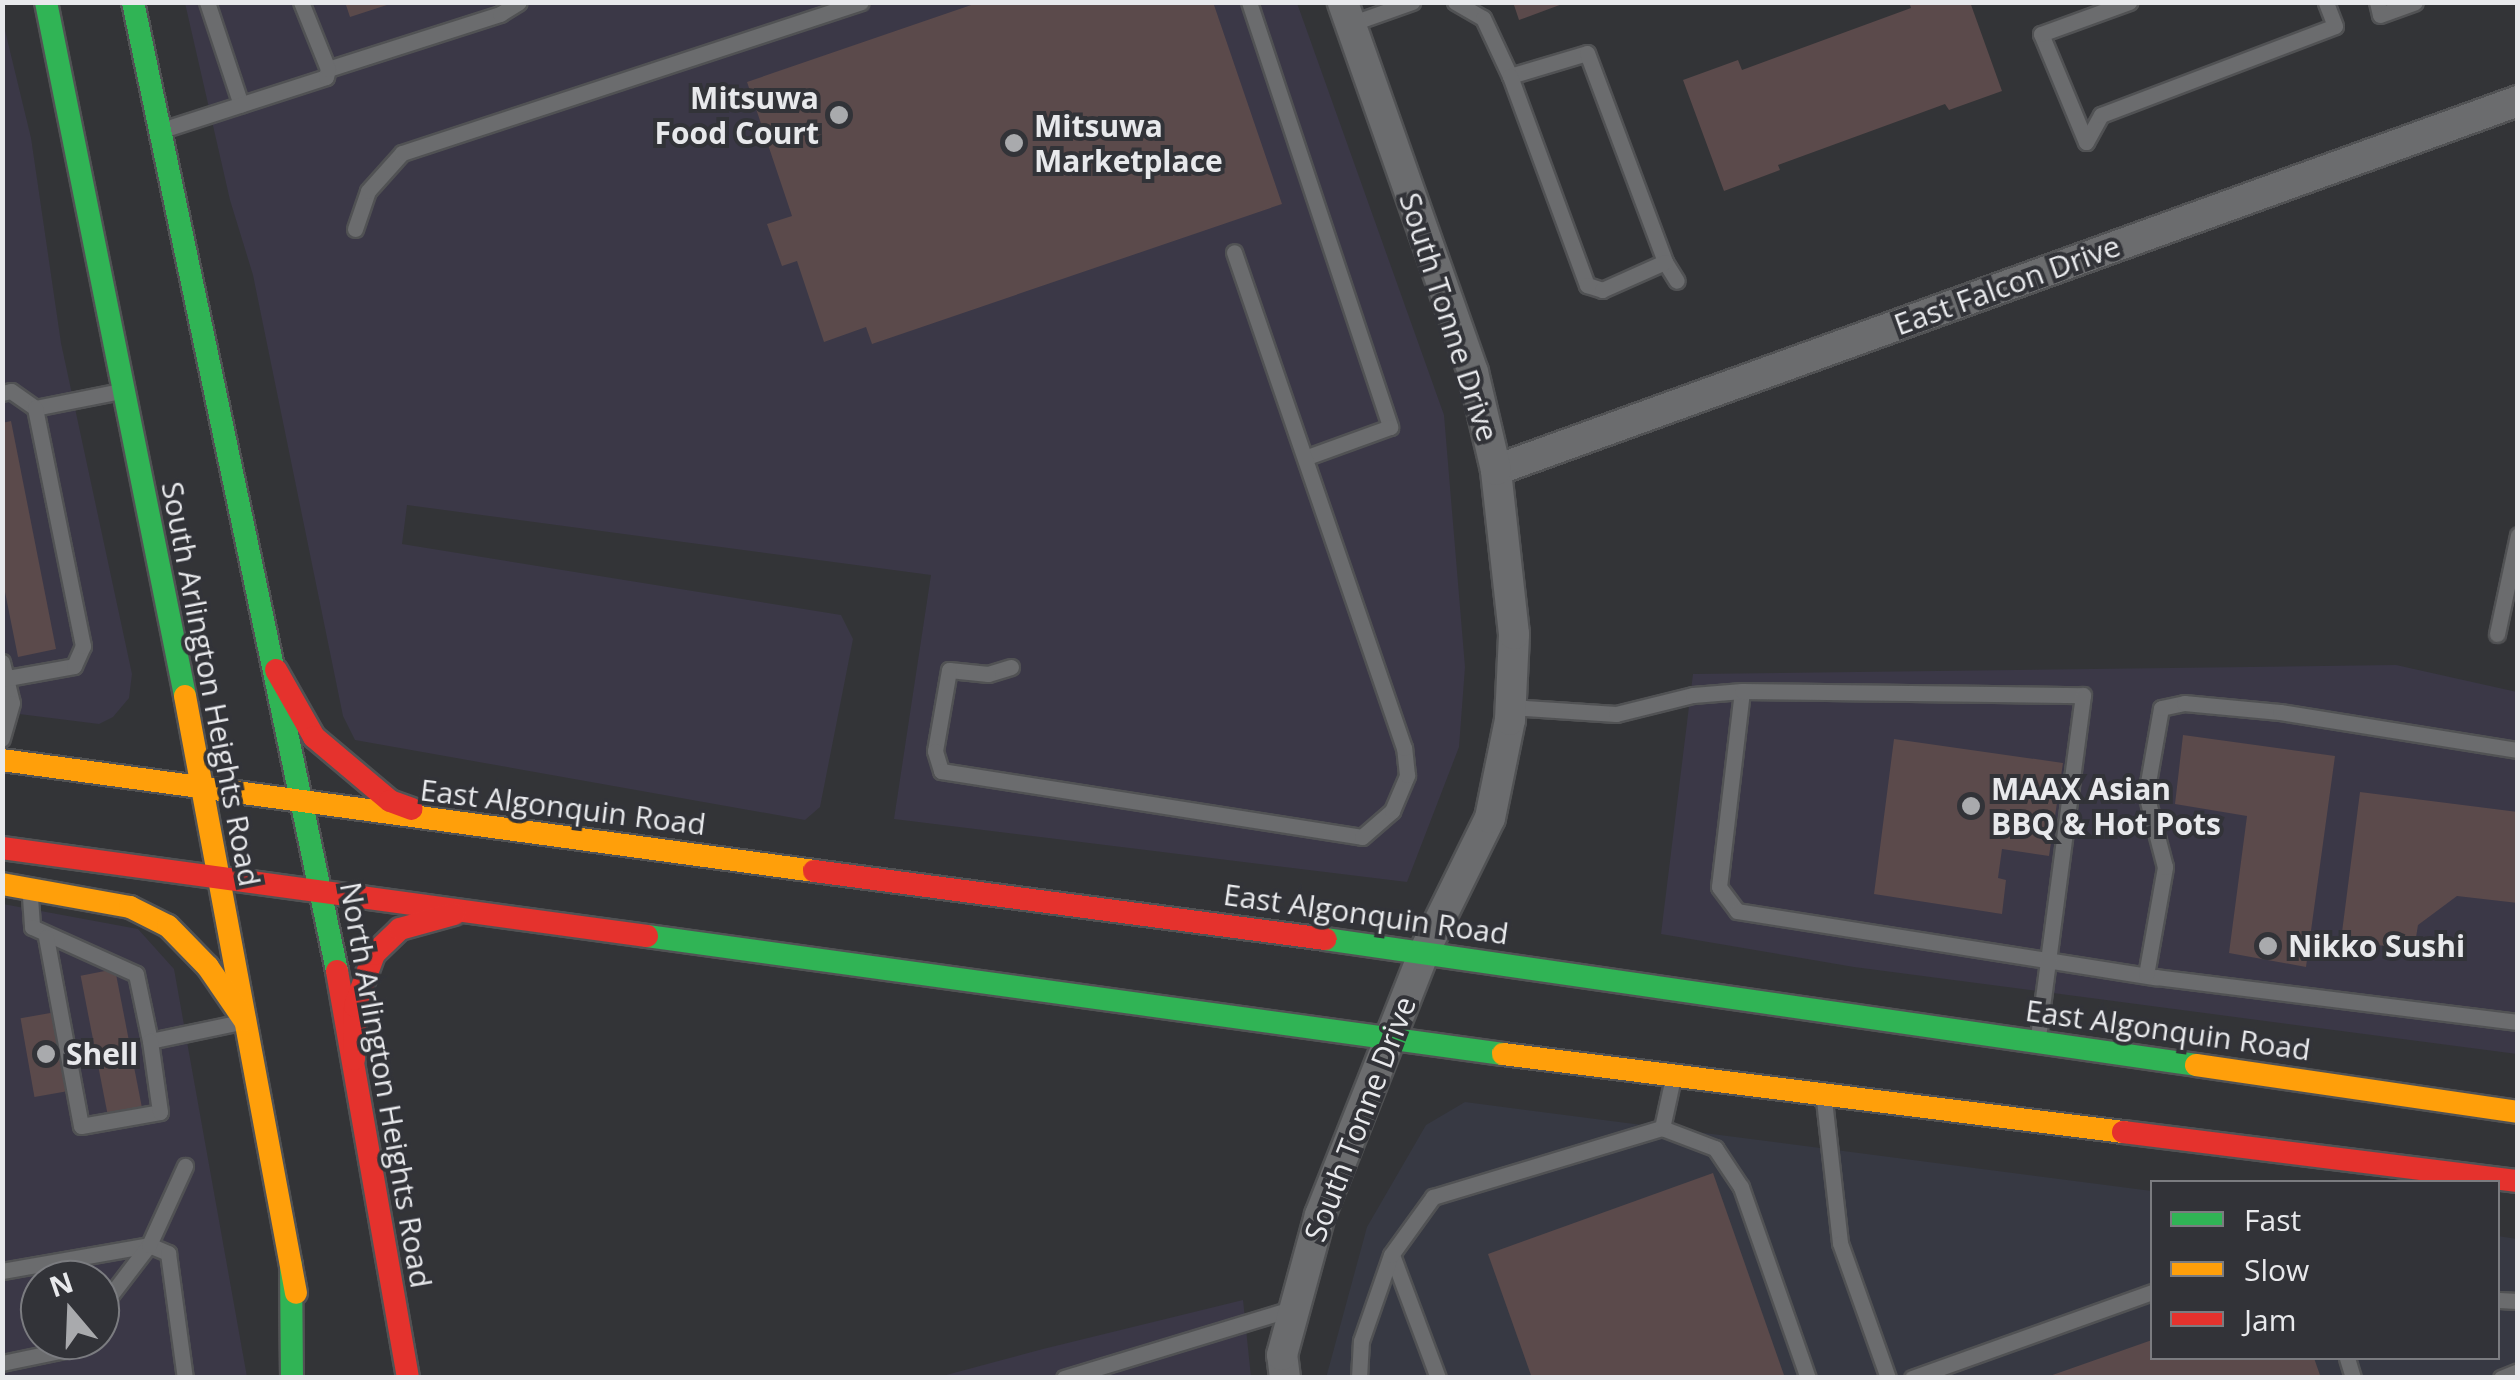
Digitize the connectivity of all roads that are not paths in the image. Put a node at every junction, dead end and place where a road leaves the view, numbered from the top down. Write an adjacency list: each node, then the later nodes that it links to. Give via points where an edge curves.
1 (46, 2): 24 (main road, South Arlington Heights Road)
2 (134, 2): 19 (main road)
3 (207, 2): 18 (lane)
4 (302, 2): 15 (lane)
5 (519, 2): 15 (lane, via 500,14)
6 (861, 2): 20 (lane, via 402,153 368,192)
7 (1250, 2): 27 (lane, via 1390,427)
8 (1412, 2): 14 (lane)
9 (1455, 2): 16 (lane, via 1483,18)
10 (2128, 2): 11 (lane, via 2041,34 2086,142 2101,115 2335,26)
11 (2326, 2)
12 (2376, 2): 13 (lane, via 2380,14)
13 (2415, 2)
14 (1346, 13): 28 (street, South Tonne Drive, via 1473,372)
15 (328, 69): 18 (lane, via 326,77)
16 (1510, 76): 22 (lane, via 1587,52); 22 (lane, via 1587,284 1602,290)
17 (2518, 101): 28 (street, East Falcon Drive)
18 (241, 104): 19 (lane)
19 (161, 130): 33 (main road)
20 (355, 229)
21 (1234, 252): 27 (lane)
22 (1665, 262): 23 (lane)
23 (1677, 281)
24 (122, 390): 26 (lane); 40 (main road, South Arlington Heights Road)
25 (2, 393): 26 (lane, via 10,391)
26 (35, 408): 34 (lane, via 82,646 74,666)
27 (1306, 457): 32 (lane, via 1404,748 1407,775 1392,811 1362,836 941,771 935,751 950,670 988,674)
28 (1496, 470): 36 (street, South Tonne Drive, via 1514,634)
29 (2518, 535): 30 (lane)
30 (2496, 634)
31 (2, 662): 34 (lane)
32 (1011, 667)
33 (276, 670): 41 (main road); 42 (main road, via 314,737 339,762 390,800)
34 (5, 680): 37 (lane, via 12,703)
35 (1742, 691): 36 (lane, via 1616,714); 52 (lane, via 1719,888 1738,910); 52 (lane, via 2083,695)
36 (1510, 708): 51 (street, South Tonne Drive, via 1490,818)
37 (2, 739)
38 (2518, 750): 53 (lane, via 2280,712 2184,703 2161,708 2146,794 2165,866)
39 (2, 760): 40 (main road, East Algonquin Road)
40 (204, 790): 41 (main road, East Algonquin Road); 44 (main road, South Arlington Heights Road)
41 (299, 803): 42 (main road, East Algonquin Road); 47 (main road, North Arlington Heights Road)
42 (449, 824): 51 (main road, East Algonquin Road)
43 (2, 848): 44 (main road)
44 (218, 876): 47 (main road); 54 (main road, South Arlington Heights Road)
45 (2, 884): 46 (main road)
46 (30, 889): 49 (main road); 50 (lane, via 32,927)
47 (323, 890): 48 (main road); 59 (main road, North Arlington Heights Road)
48 (466, 910): 56 (main road); 59 (main road, via 400,929 374,954 355,1006)
49 (61, 911): 50 (lane); 54 (main road, via 130,908 168,926 208,967)
50 (46, 937): 57 (lane, via 136,974); 57 (lane, via 82,1126 160,1112)
51 (1424, 952): 56 (street, South Tonne Drive); 58 (main road, East Algonquin Road)
52 (2048, 961): 53 (lane); 58 (lane)
53 (2146, 975): 55 (lane)
54 (245, 1021): 57 (lane); 68 (main road, South Arlington Heights Road)
55 (2518, 1022)
56 (1389, 1038): 60 (main road); 72 (street, South Tonne Drive, via 1320,1215)
57 (150, 1041)
58 (2038, 1042): 62 (main road, East Algonquin Road)
59 (354, 1059): 77 (main road, North Arlington Heights Road)
60 (1673, 1077): 61 (main road); 63 (lane)
61 (1824, 1096): 65 (main road); 83 (lane, via 1840,1243)
62 (2518, 1112)
63 (1662, 1128): 67 (lane, via 1433,1197); 82 (lane, via 1716,1148 1741,1188)
64 (184, 1166): 66 (lane)
65 (2518, 1180)
66 (150, 1245): 69 (lane); 70 (lane); 74 (lane, via 168,1253)
67 (1392, 1255): 80 (lane, via 1360,1341); 81 (lane)
68 (290, 1265): 75 (main road); 76 (main road, South Arlington Heights Road)
69 (2, 1271)
70 (120, 1283)
71 (2150, 1293): 84 (lane)
72 (1294, 1308): 78 (lane); 79 (street, South Tonne Drive, via 1282,1355)
73 (2518, 1372): 85 (lane)
74 (185, 1378)
75 (292, 1378)
76 (314, 1378)
77 (408, 1378)
78 (1064, 1378)
79 (1285, 1378)
80 (1359, 1378)
81 (1438, 1378)
82 (1808, 1378)
83 (1888, 1378)
84 (1912, 1378)
85 (2501, 1378)

